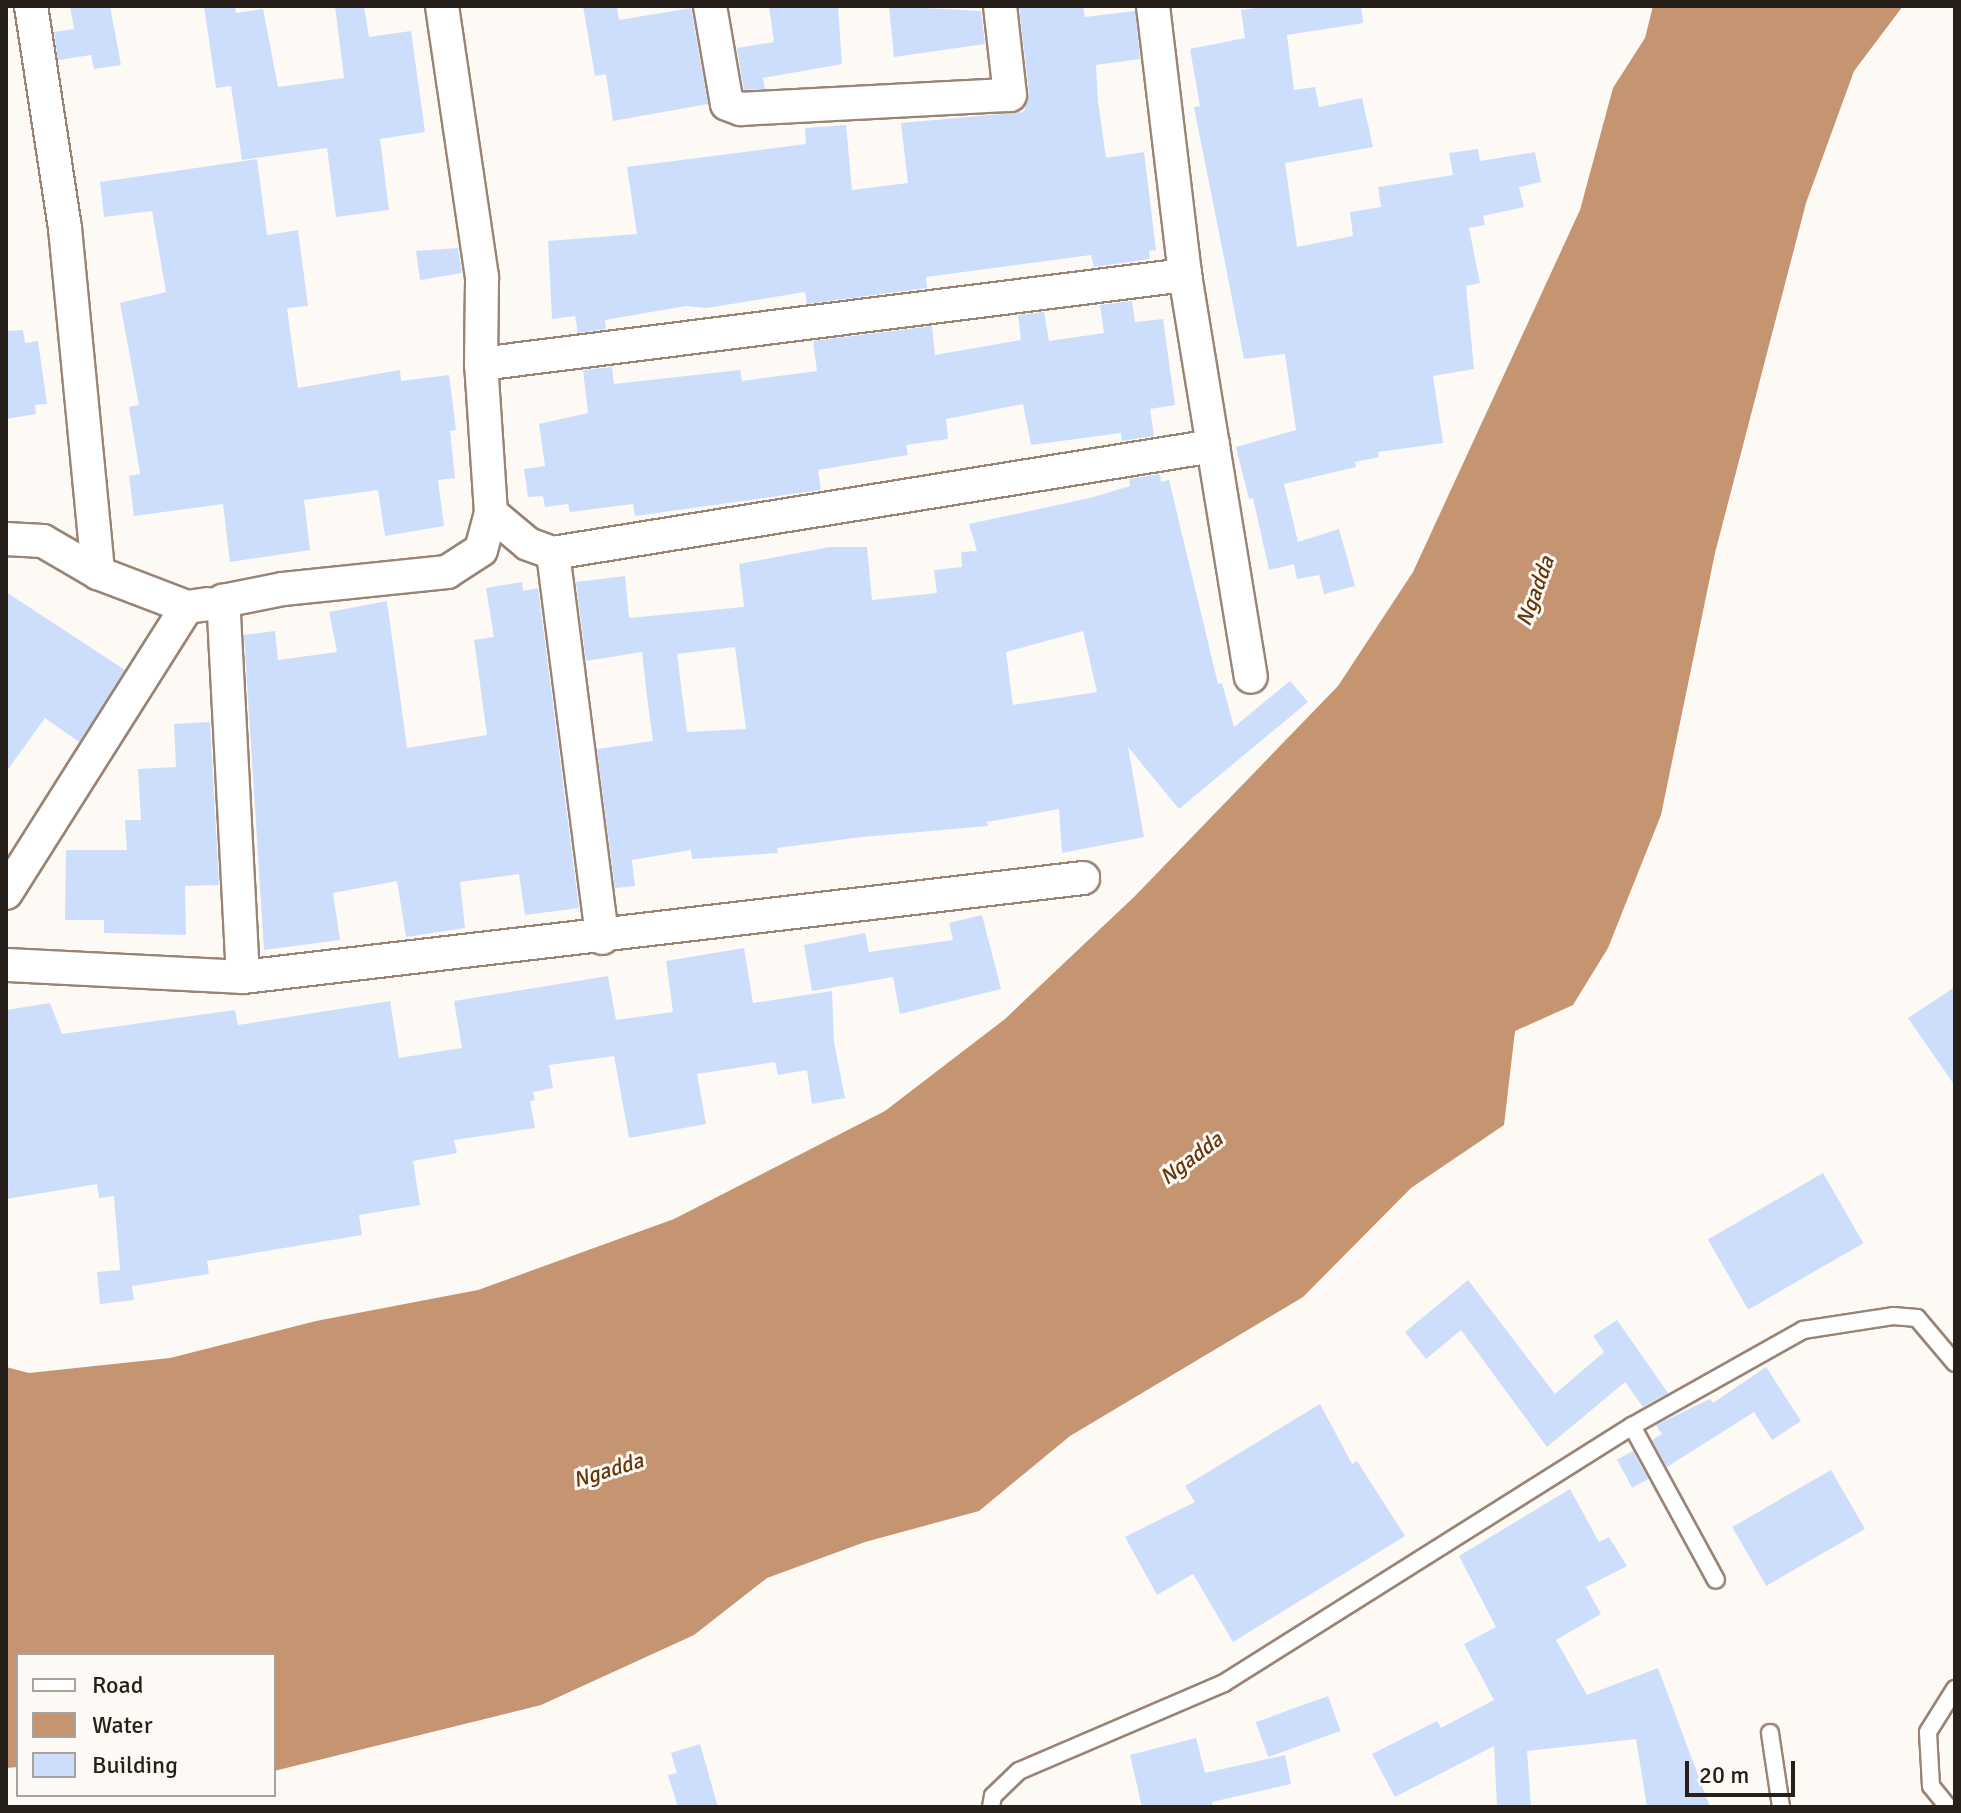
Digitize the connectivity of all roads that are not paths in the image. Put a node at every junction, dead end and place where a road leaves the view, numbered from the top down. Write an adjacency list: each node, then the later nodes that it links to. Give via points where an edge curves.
1 (31, 6): 12 (street, via 65,228)
2 (442, 6): 7 (street, via 482,277)
3 (710, 6): 4 (street, via 727,104 741,109 1010,95)
4 (1000, 6)
5 (1153, 6): 6 (street)
6 (1185, 275): 7 (street); 8 (street)
7 (481, 364): 9 (street)
8 (1213, 446): 11 (street); 15 (street)
9 (491, 513): 11 (street, via 528,544); 13 (street, via 481,550 447,572 283,589)
10 (6, 539): 12 (street, via 43,541)
11 (553, 553): 18 (street)
12 (98, 573): 14 (street)
13 (223, 601): 14 (street); 20 (street)
14 (187, 607): 17 (street)
15 (1251, 677)
16 (1083, 878): 18 (street)
17 (6, 893)
18 (602, 938): 20 (street)
19 (6, 965): 20 (street)
20 (243, 977)
21 (1955, 1363): 22 (lane, via 1917,1318 1893,1316 1803,1330)
22 (1632, 1426): 23 (lane); 26 (lane, via 1224,1683 1019,1771 993,1796)
23 (1716, 1580)
24 (1955, 1689): 28 (lane, via 1928,1732 1931,1786)
25 (1770, 1733): 27 (lane)
26 (991, 1807)
27 (1781, 1807)
28 (1948, 1807)

